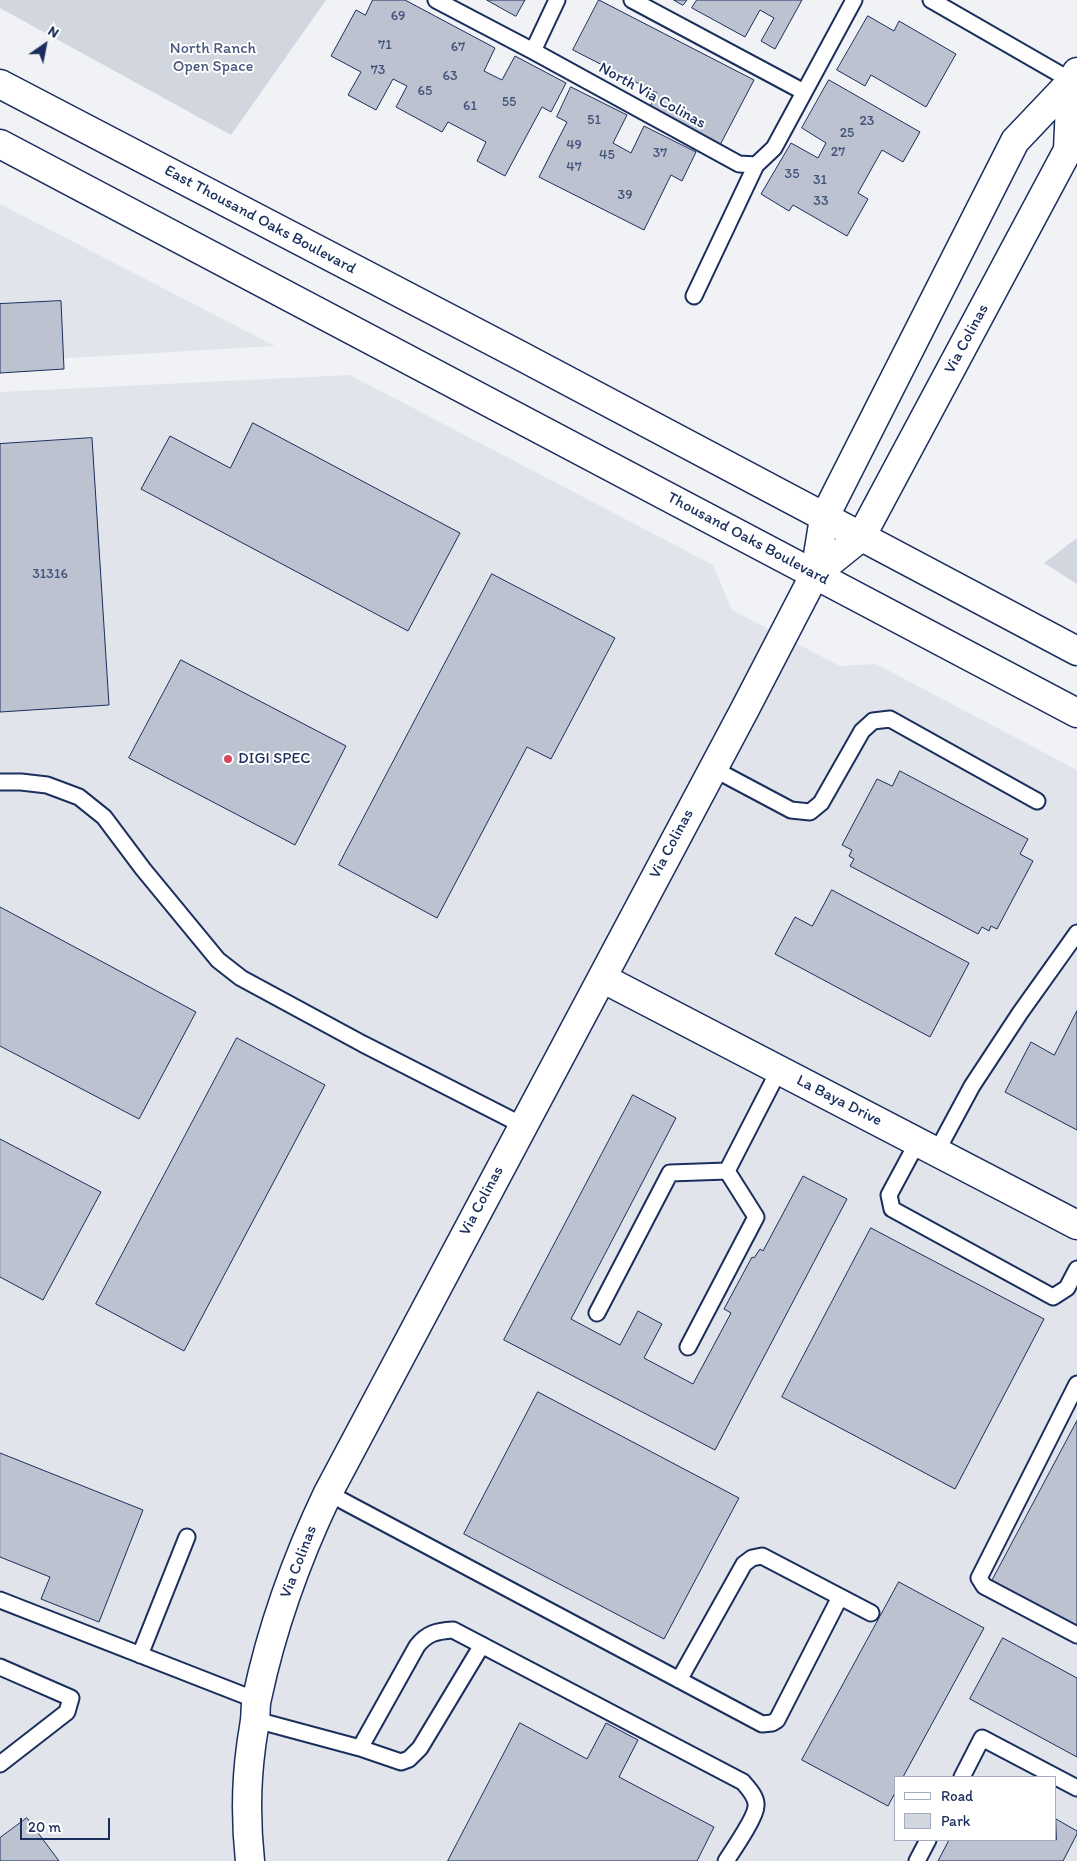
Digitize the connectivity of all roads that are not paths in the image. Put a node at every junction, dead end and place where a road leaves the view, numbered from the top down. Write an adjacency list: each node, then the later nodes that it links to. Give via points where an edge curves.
1 (436, 0): 6 (lane, North Via Colinas)
2 (557, 0): 6 (lane)
3 (632, 0): 9 (lane)
4 (854, 0): 9 (lane)
5 (931, 0): 7 (lane)
6 (533, 51): 11 (lane, North Via Colinas, via 739,164)
7 (1075, 79): 13 (street, Via Colinas, via 1015,141); 14 (street, Via Colinas, via 1068,150)
8 (0, 84): 13 (street, East Thousand Oaks Boulevard)
9 (804, 92): 11 (lane, via 774,148)
10 (0, 144): 15 (street, Thousand Oaks Boulevard)
11 (756, 165): 12 (lane)
12 (694, 296)
13 (824, 518): 14 (street); 15 (street, Via Colinas)
14 (861, 537): 15 (street, Via Colinas); 16 (street)
15 (815, 574): 17 (street, Thousand Oaks Boulevard); 18 (street, Via Colinas)
16 (1077, 651)
17 (1077, 713)
18 (712, 768): 20 (lane, via 791,810 810,812 821,803 862,731 873,721 890,718); 22 (street, Via Colinas)
19 (0, 782): 24 (lane, via 47,785 79,797 104,817 218,960 241,978)
20 (1037, 801)
21 (1077, 933): 25 (lane)
22 (602, 978): 23 (street, La Baya Drive); 24 (street, Via Colinas)
23 (779, 1070): 25 (street, La Baya Drive); 26 (lane)
24 (522, 1125): 32 (street, Via Colinas)
25 (927, 1146): 27 (street, La Baya Drive); 28 (lane, via 889,1196 892,1209 1053,1297 1067,1288)
26 (727, 1171): 29 (lane, via 670,1173); 30 (lane, via 756,1217)
27 (1077, 1224)
28 (1077, 1269)
29 (597, 1313)
30 (688, 1348)
31 (1077, 1384): 37 (lane, via 979,1578 984,1586)
32 (328, 1492): 41 (lane); 42 (street, Via Colinas, via 305,1542 281,1611)
33 (187, 1536): 39 (lane)
34 (840, 1597): 36 (lane); 41 (lane, via 762,1556 752,1558 744,1564); 41 (lane, via 777,1720 772,1723 762,1724)
35 (0, 1600): 39 (lane)
36 (871, 1613)
37 (1077, 1634)
38 (482, 1645): 43 (lane, via 420,1748 409,1759 401,1762); 43 (lane, via 453,1630 437,1631 424,1637); 51 (lane, via 743,1782 753,1794 756,1805)
39 (140, 1655): 42 (lane)
40 (0, 1667): 44 (lane, via 71,1698 67,1712)
41 (679, 1680)
42 (256, 1710): 43 (lane); 50 (street, Via Colinas, via 248,1777)
43 (360, 1748)
44 (0, 1764)
45 (963, 1776): 46 (lane, via 982,1738)
46 (1054, 1776)
47 (1057, 1777): 48 (lane)
48 (1077, 1788)
49 (927, 1841): 52 (lane)
50 (250, 1861)
51 (726, 1861)
52 (917, 1861)

